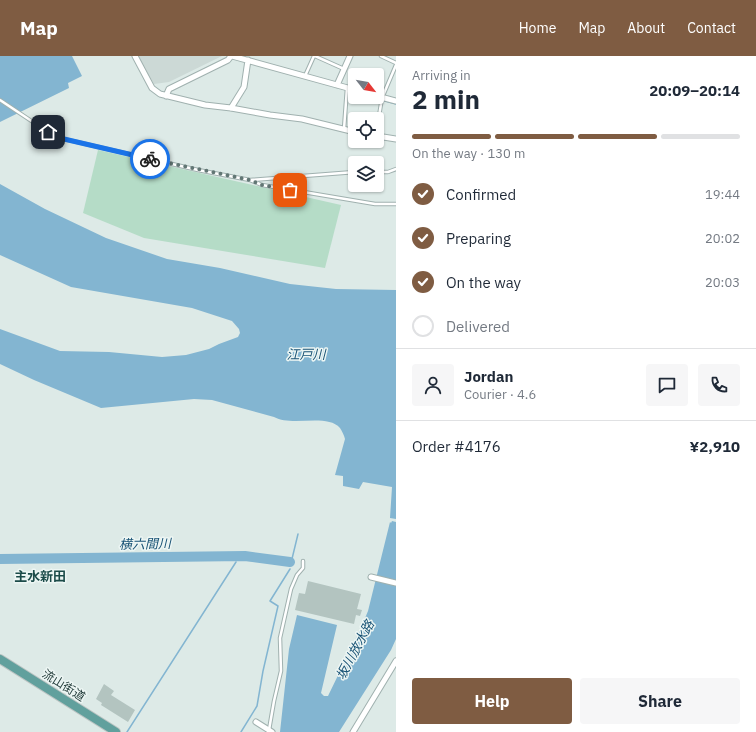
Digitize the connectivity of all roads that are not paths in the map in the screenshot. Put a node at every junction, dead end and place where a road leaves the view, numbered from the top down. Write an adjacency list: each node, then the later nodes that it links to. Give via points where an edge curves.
1 (135, 56): 13 (street, via 152,88)
2 (232, 56): 6 (street); 13 (street, via 169,89)
3 (315, 56): 8 (lane); 9 (lane)
4 (350, 56): 8 (street)
5 (381, 56): 7 (lane)
6 (249, 59): 9 (street); 17 (street, via 244,87)
7 (396, 64): 12 (lane)
8 (344, 69): 10 (street)
9 (305, 76): 10 (street)
10 (337, 85): 11 (street)
11 (347, 88): 18 (lane)
12 (384, 89)
13 (166, 96): 17 (street)
14 (384, 98): 16 (street)
15 (0, 100): 25 (lane, via 54,136)
16 (396, 102)
17 (231, 108): 18 (street, via 302,119)
18 (344, 129): 19 (street)
19 (348, 130)
20 (384, 137): 21 (street)
21 (396, 139)
22 (396, 169): 23 (lane)
23 (384, 172)
24 (348, 173): 25 (lane)
25 (250, 180): 26 (lane, via 262,185 353,201)
26 (396, 204)
27 (304, 561): 33 (lane, via 291,589 280,638 282,672 274,701)
28 (371, 577): 29 (street)
29 (396, 583)
30 (0, 659): 34 (main road, 流山街道)
31 (396, 662): 35 (street)
32 (256, 722): 33 (street)
33 (271, 731)
34 (116, 732)
35 (353, 732)

